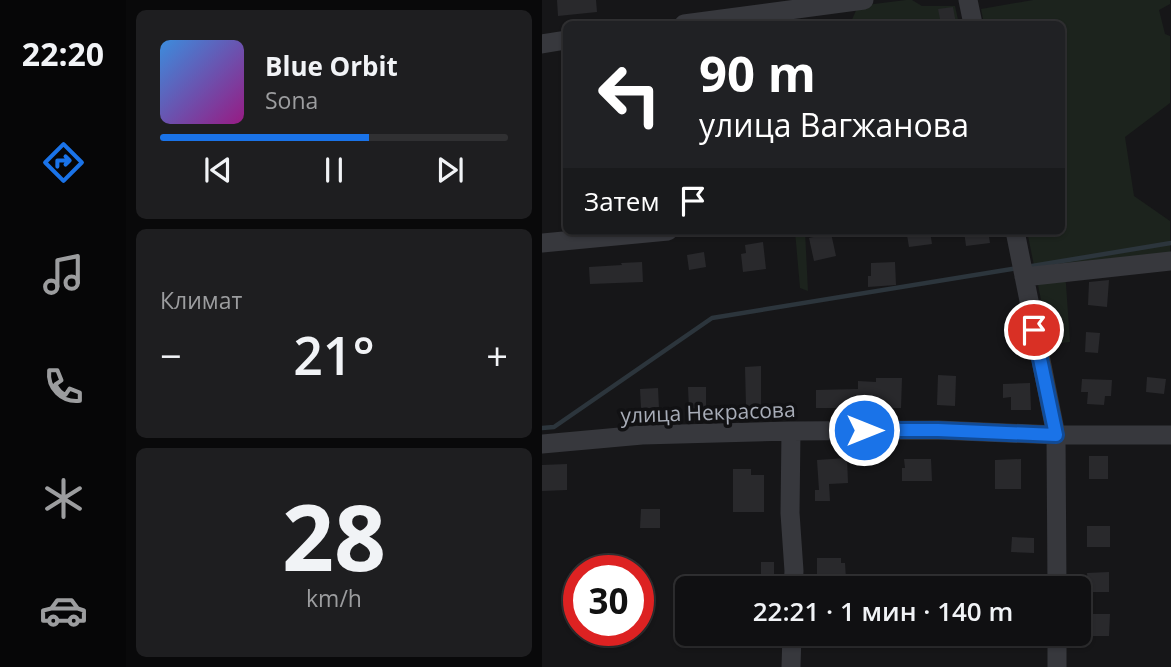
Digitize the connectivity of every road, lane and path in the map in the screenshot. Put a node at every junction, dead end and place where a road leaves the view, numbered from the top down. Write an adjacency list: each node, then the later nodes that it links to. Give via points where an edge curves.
1 (863, 0): 3 (street)
2 (968, 0): 4 (street)
3 (706, 21)
4 (972, 21)
5 (563, 40): 6 (street)
6 (542, 44)
7 (626, 235): 9 (street)
8 (1016, 235): 11 (street)
9 (542, 243)
10 (1170, 261): 11 (street)
11 (1024, 277): 13 (street)
12 (791, 431): 13 (street, улица Некрасова); 15 (street, улица Некрасова, via 642,435); 16 (street)
13 (1056, 435): 14 (street, улица Некрасова); 17 (street)
14 (1170, 435)
15 (542, 444)
16 (794, 576)
17 (1057, 576)
18 (792, 646): 20 (street)
19 (1057, 646): 21 (street)
20 (791, 667)
21 (1057, 667)

